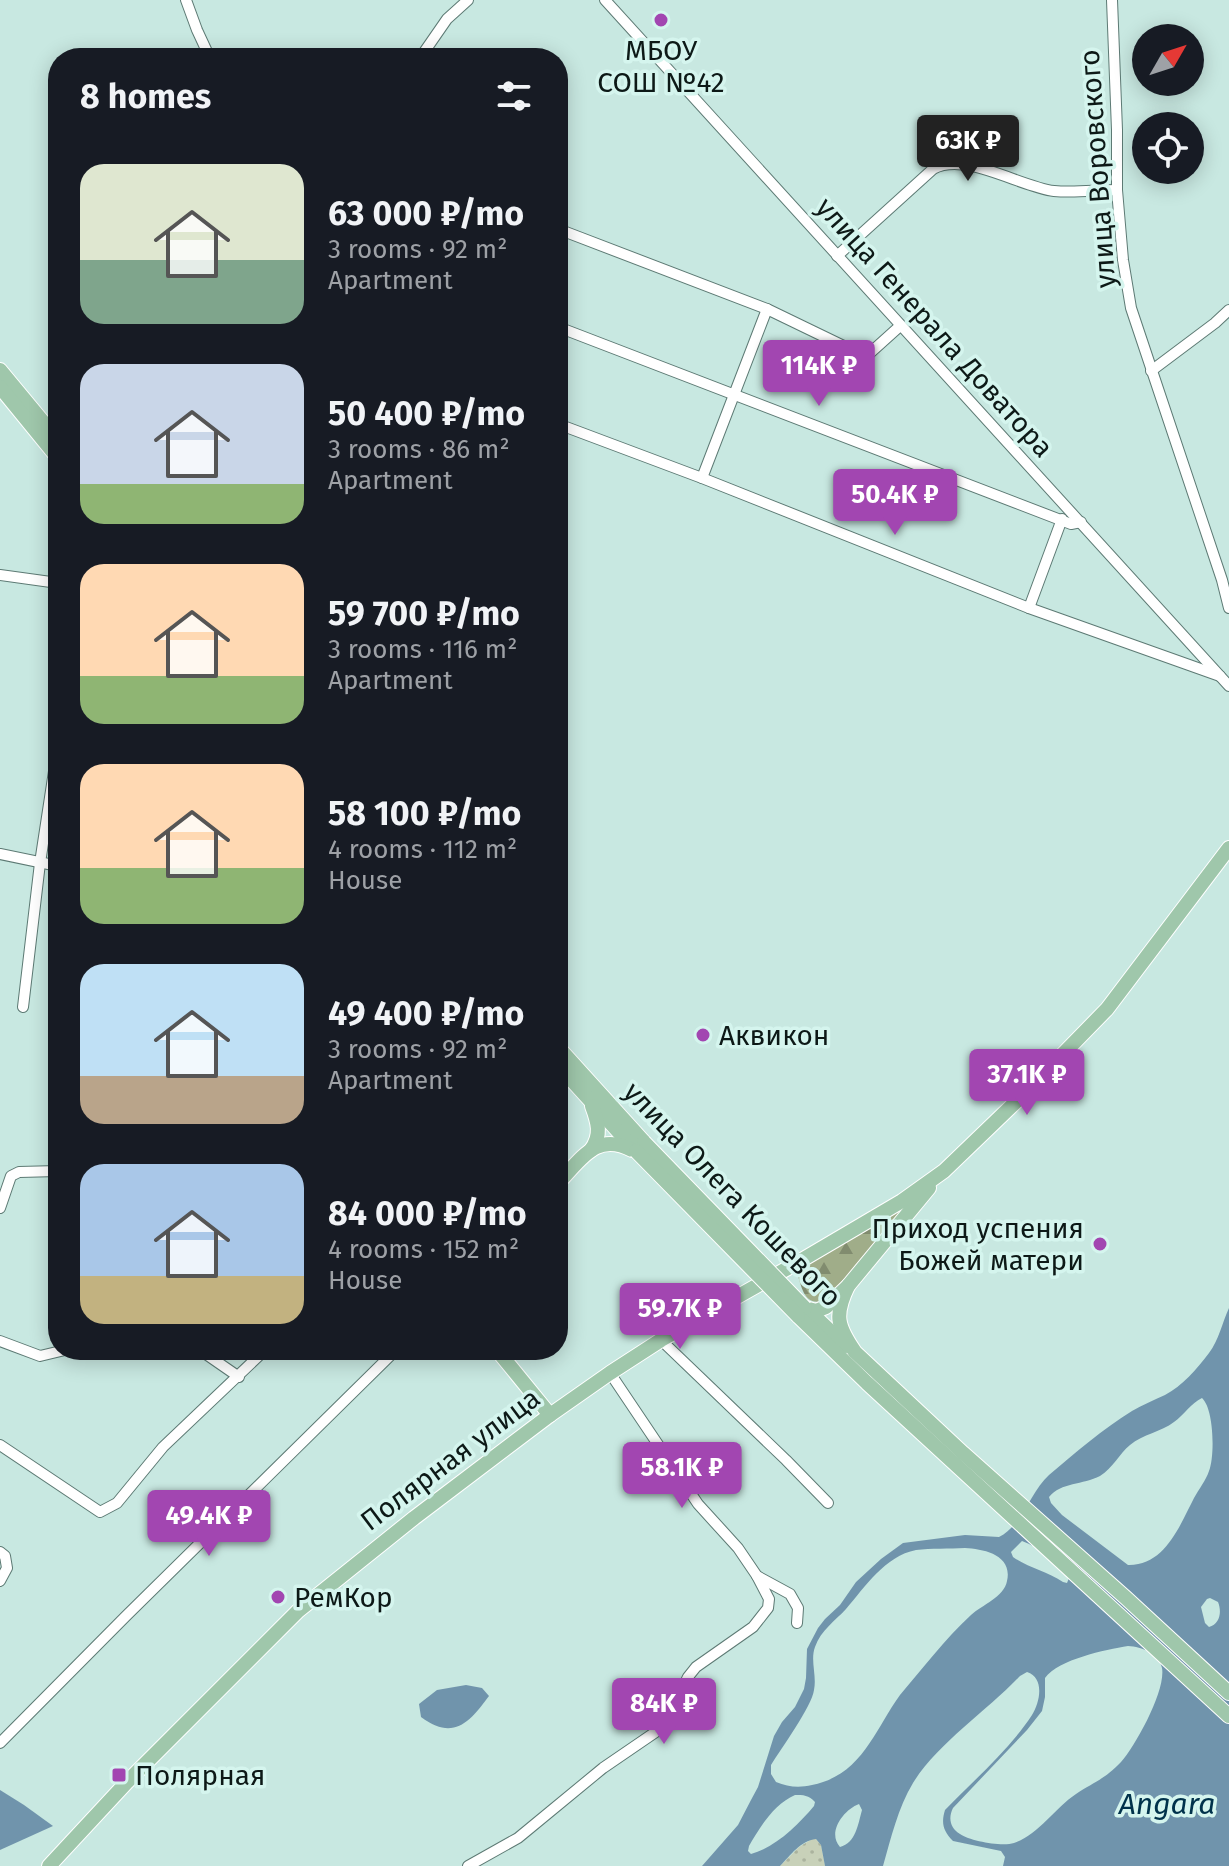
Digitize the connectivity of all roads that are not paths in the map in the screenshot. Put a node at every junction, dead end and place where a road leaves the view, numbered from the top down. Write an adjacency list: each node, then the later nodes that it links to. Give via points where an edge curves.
1 (186, 0): 5 (street)
2 (468, 0): 6 (street)
3 (605, 0): 9 (street, улица Генерала Доватора)
4 (1112, 0): 7 (street, улица Воровского)
5 (205, 48)
6 (425, 48)
7 (1117, 190): 9 (street, via 1053,191 972,167 940,165); 15 (street, улица Воровского, via 1129,295)
8 (568, 233): 10 (street)
9 (837, 256): 12 (street, улица Генерала Доватора)
10 (767, 309): 12 (street, via 863,354); 17 (street)
11 (1229, 310): 15 (street)
12 (900, 326): 23 (street, улица Генерала Доватора)
13 (568, 331): 17 (street)
14 (0, 370): 18 (main road)
15 (1151, 371): 27 (street, улица Воровского)
16 (0, 387): 20 (main road)
17 (734, 394): 21 (street); 22 (street)
18 (48, 428)
19 (568, 428): 21 (street)
20 (48, 446)
21 (702, 478): 26 (street)
22 (1062, 519): 23 (street); 26 (street)
23 (1081, 522): 28 (street, улица Генерала Доватора)
24 (0, 575): 25 (street)
25 (48, 582)
26 (1029, 608): 28 (street)
27 (1229, 608)
28 (1226, 681)
29 (48, 811): 32 (street)
30 (1229, 848): 41 (main road, Полярная улица, via 1107,1009)
31 (0, 854): 32 (street)
32 (40, 863): 33 (street); 34 (street)
33 (48, 864)
34 (23, 1007)
35 (568, 1059): 38 (main road, улица Олега Кошевого)
36 (568, 1076): 37 (main road, улица Олега Кошевого)
37 (590, 1101): 38 (main road, улица Олега Кошевого); 39 (main road, via 599,1128)
38 (640, 1147): 39 (main road, via 612,1143); 45 (main road, улица Олега Кошевого, bridge)
39 (591, 1150): 42 (main road)
40 (48, 1171): 43 (street, via 11,1176)
41 (944, 1171): 44 (main road); 46 (main road, Полярная улица, via 902,1201)
42 (568, 1173)
43 (0, 1208)
44 (848, 1286): 45 (main road, via 823,1309); 54 (main road, via 839,1308 843,1335)
45 (802, 1312): 54 (main road, улица Олега Кошевого); 58 (main road, улица Олега Кошевого, via 867,1383)
46 (661, 1340): 53 (main road, Полярная улица); 59 (street)
47 (0, 1341): 48 (street)
48 (48, 1354)
49 (214, 1360): 55 (street)
50 (255, 1360): 55 (street)
51 (386, 1360): 66 (street)
52 (505, 1360): 56 (main road)
53 (610, 1373): 56 (main road, Полярная улица); 61 (street, via 698,1504)
54 (875, 1373): 58 (main road)
55 (239, 1377): 57 (street, via 163,1447 117,1503 100,1512)
56 (550, 1415): 67 (main road, Полярная улица, via 298,1611)
57 (0, 1445)
58 (958, 1458): 64 (main road, via 1126,1598); 65 (main road)
59 (828, 1503)
60 (0, 1552): 62 (street, via 7,1568)
61 (757, 1576): 63 (street, via 790,1594 798,1608); 68 (street, via 768,1608 753,1627 696,1667 660,1729 518,1838)
62 (0, 1581)
63 (797, 1623)
64 (1229, 1693)
65 (1229, 1716)
66 (0, 1743)
67 (49, 1866)
68 (468, 1866)

